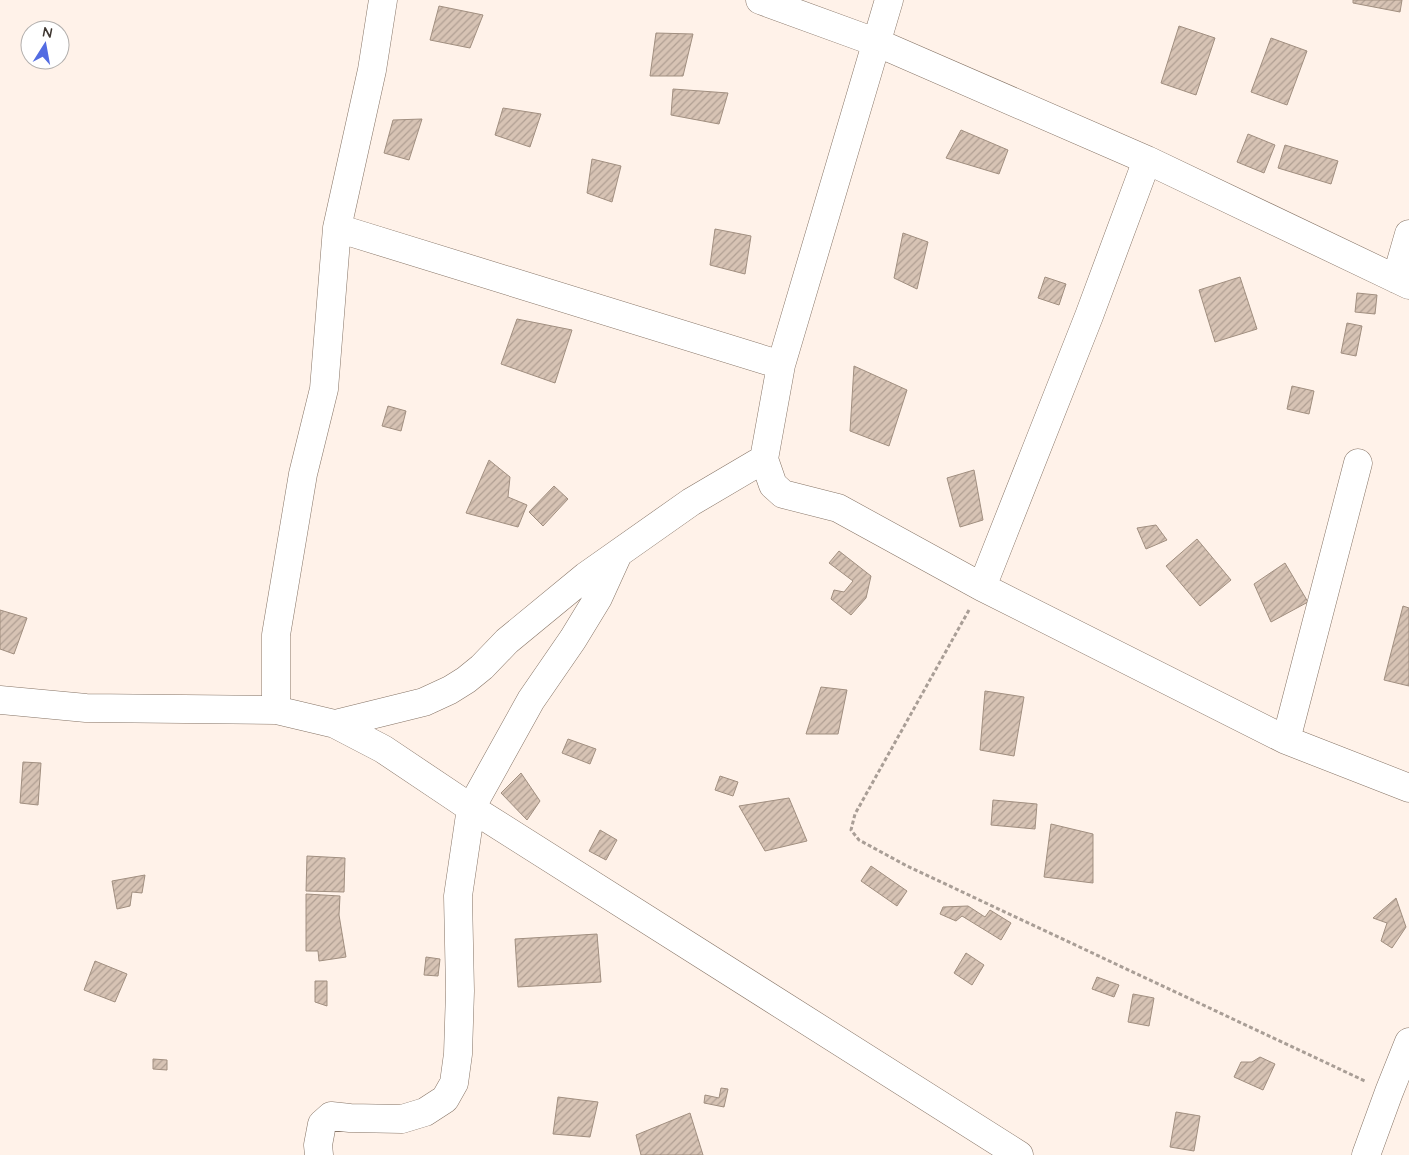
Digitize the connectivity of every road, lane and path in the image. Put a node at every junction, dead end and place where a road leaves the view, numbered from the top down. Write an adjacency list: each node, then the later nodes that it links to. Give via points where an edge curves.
1 (383, 0): 6 (street, via 372,70)
2 (760, 0): 4 (street)
3 (890, 0): 4 (street)
4 (878, 43): 5 (street); 9 (street)
5 (1147, 160): 8 (street); 13 (street)
6 (337, 228): 9 (street); 15 (street, via 324,389 303,474 276,636)
7 (1409, 234): 8 (street)
8 (1403, 282)
9 (781, 365): 10 (street)
10 (764, 458): 12 (street, via 691,502); 13 (street, via 773,485 783,494 838,508)
11 (1358, 464): 17 (street)
12 (618, 554): 16 (street, via 507,641 482,668 450,690 424,702); 19 (street, via 598,598 531,700)
13 (982, 587): 17 (street); 21 (path, via 855,814 851,830 859,840 907,866)
14 (0, 700): 15 (street, via 86,708)
15 (276, 710): 16 (street)
16 (335, 724): 19 (street, via 383,749)
17 (1286, 740): 18 (street)
18 (1409, 788)
19 (471, 808): 22 (street, via 458,896 459,1009 454,1083 445,1099 425,1112 402,1119 331,1116 322,1124); 23 (street)
20 (1409, 1042): 21 (street)
21 (1388, 1092): 24 (street)
22 (318, 1155)
23 (1019, 1155)
24 (1366, 1155)

